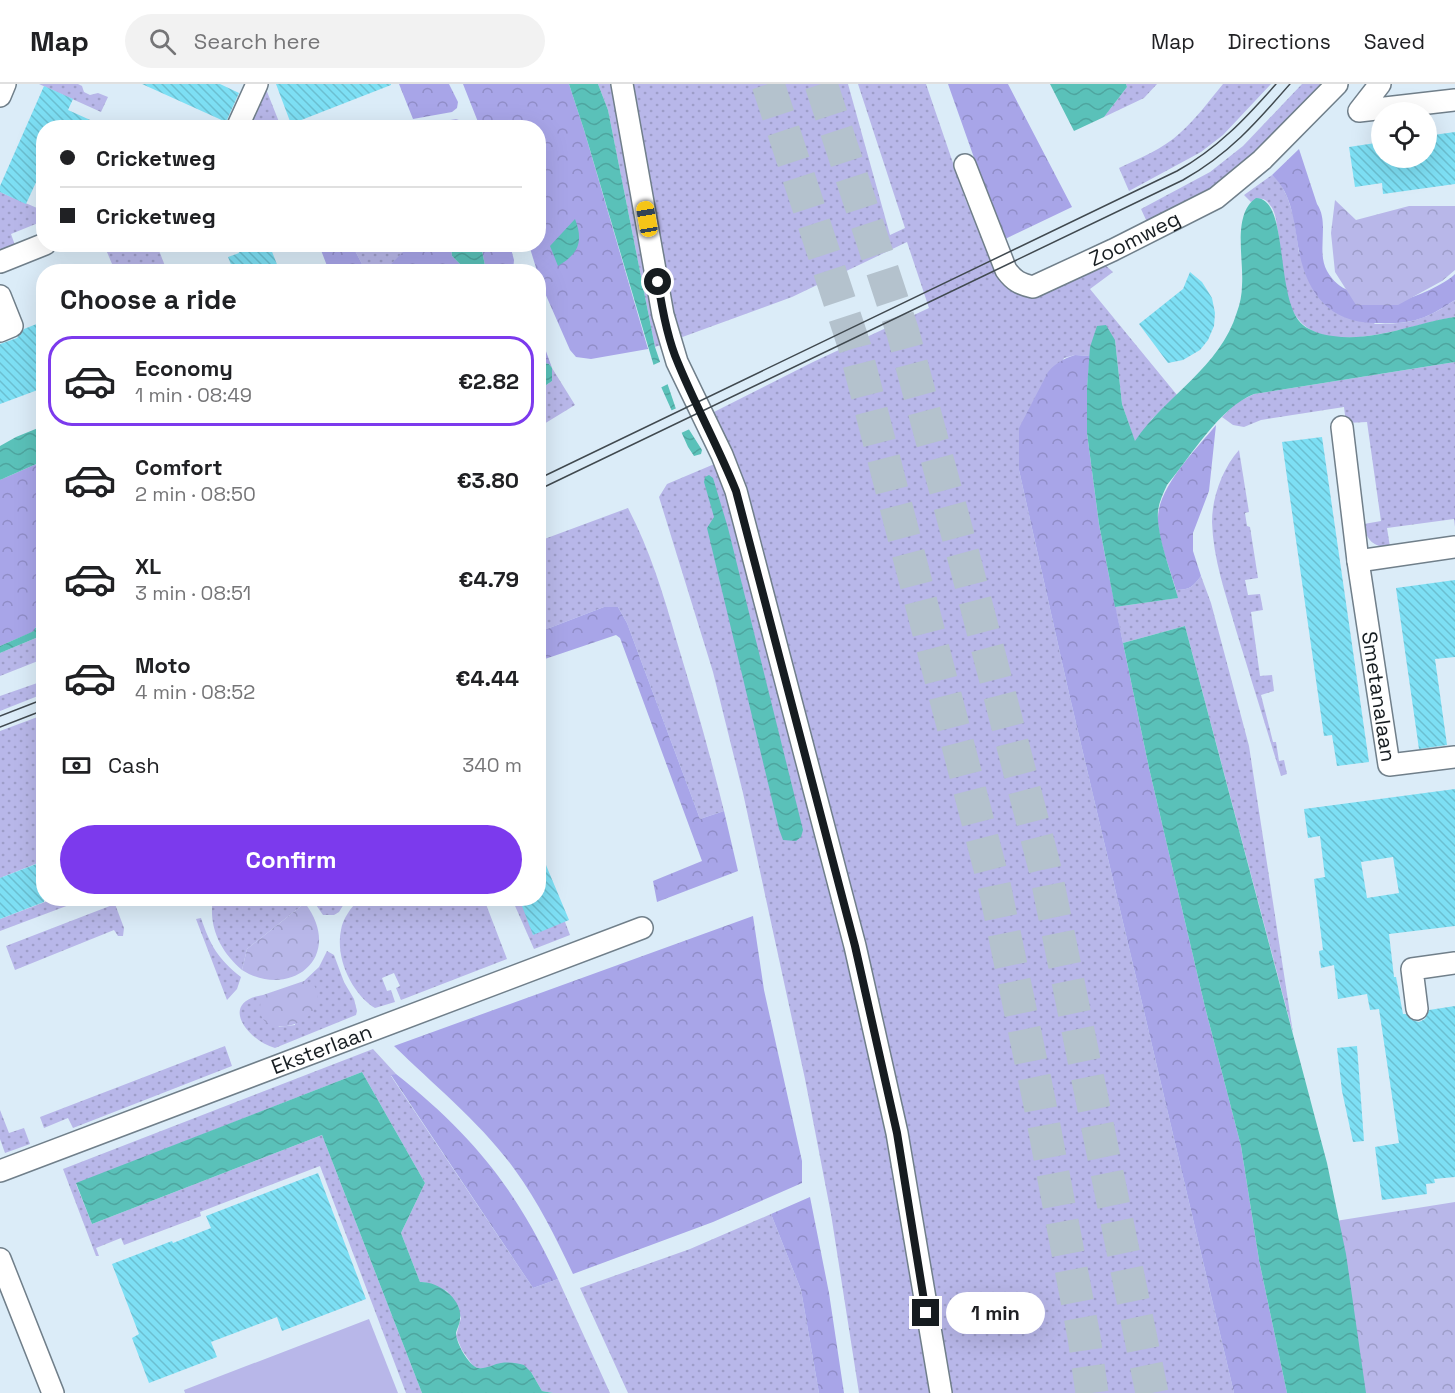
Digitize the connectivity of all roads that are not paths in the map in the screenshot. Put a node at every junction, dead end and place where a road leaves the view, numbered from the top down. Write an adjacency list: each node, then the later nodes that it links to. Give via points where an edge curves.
1 (5, 84): 6 (street)
2 (257, 84): 8 (street)
3 (622, 84): 24 (street, via 663,315 677,362 736,491 855,946 897,1133)
4 (1337, 84): 9 (street, Zoomweg, via 1262,160 1216,198 1033,287 1014,280 1006,270)
5 (1380, 84): 7 (street, via 1359,111)
6 (0, 96)
7 (1455, 100)
8 (241, 120)
9 (965, 165)
10 (36, 248): 11 (street)
11 (0, 262)
12 (0, 296): 13 (street, via 12,326)
13 (0, 331)
14 (1342, 427): 16 (street, Smetanalaan)
15 (1455, 547): 16 (street)
16 (1358, 561): 17 (street, Smetanalaan, via 1389,765)
17 (1455, 757)
18 (642, 927): 21 (street, Eksterlaan)
19 (1455, 963): 20 (street, via 1412,969)
20 (1417, 1009)
21 (0, 1171)
22 (0, 1258): 23 (street)
23 (53, 1393)
24 (941, 1393)

